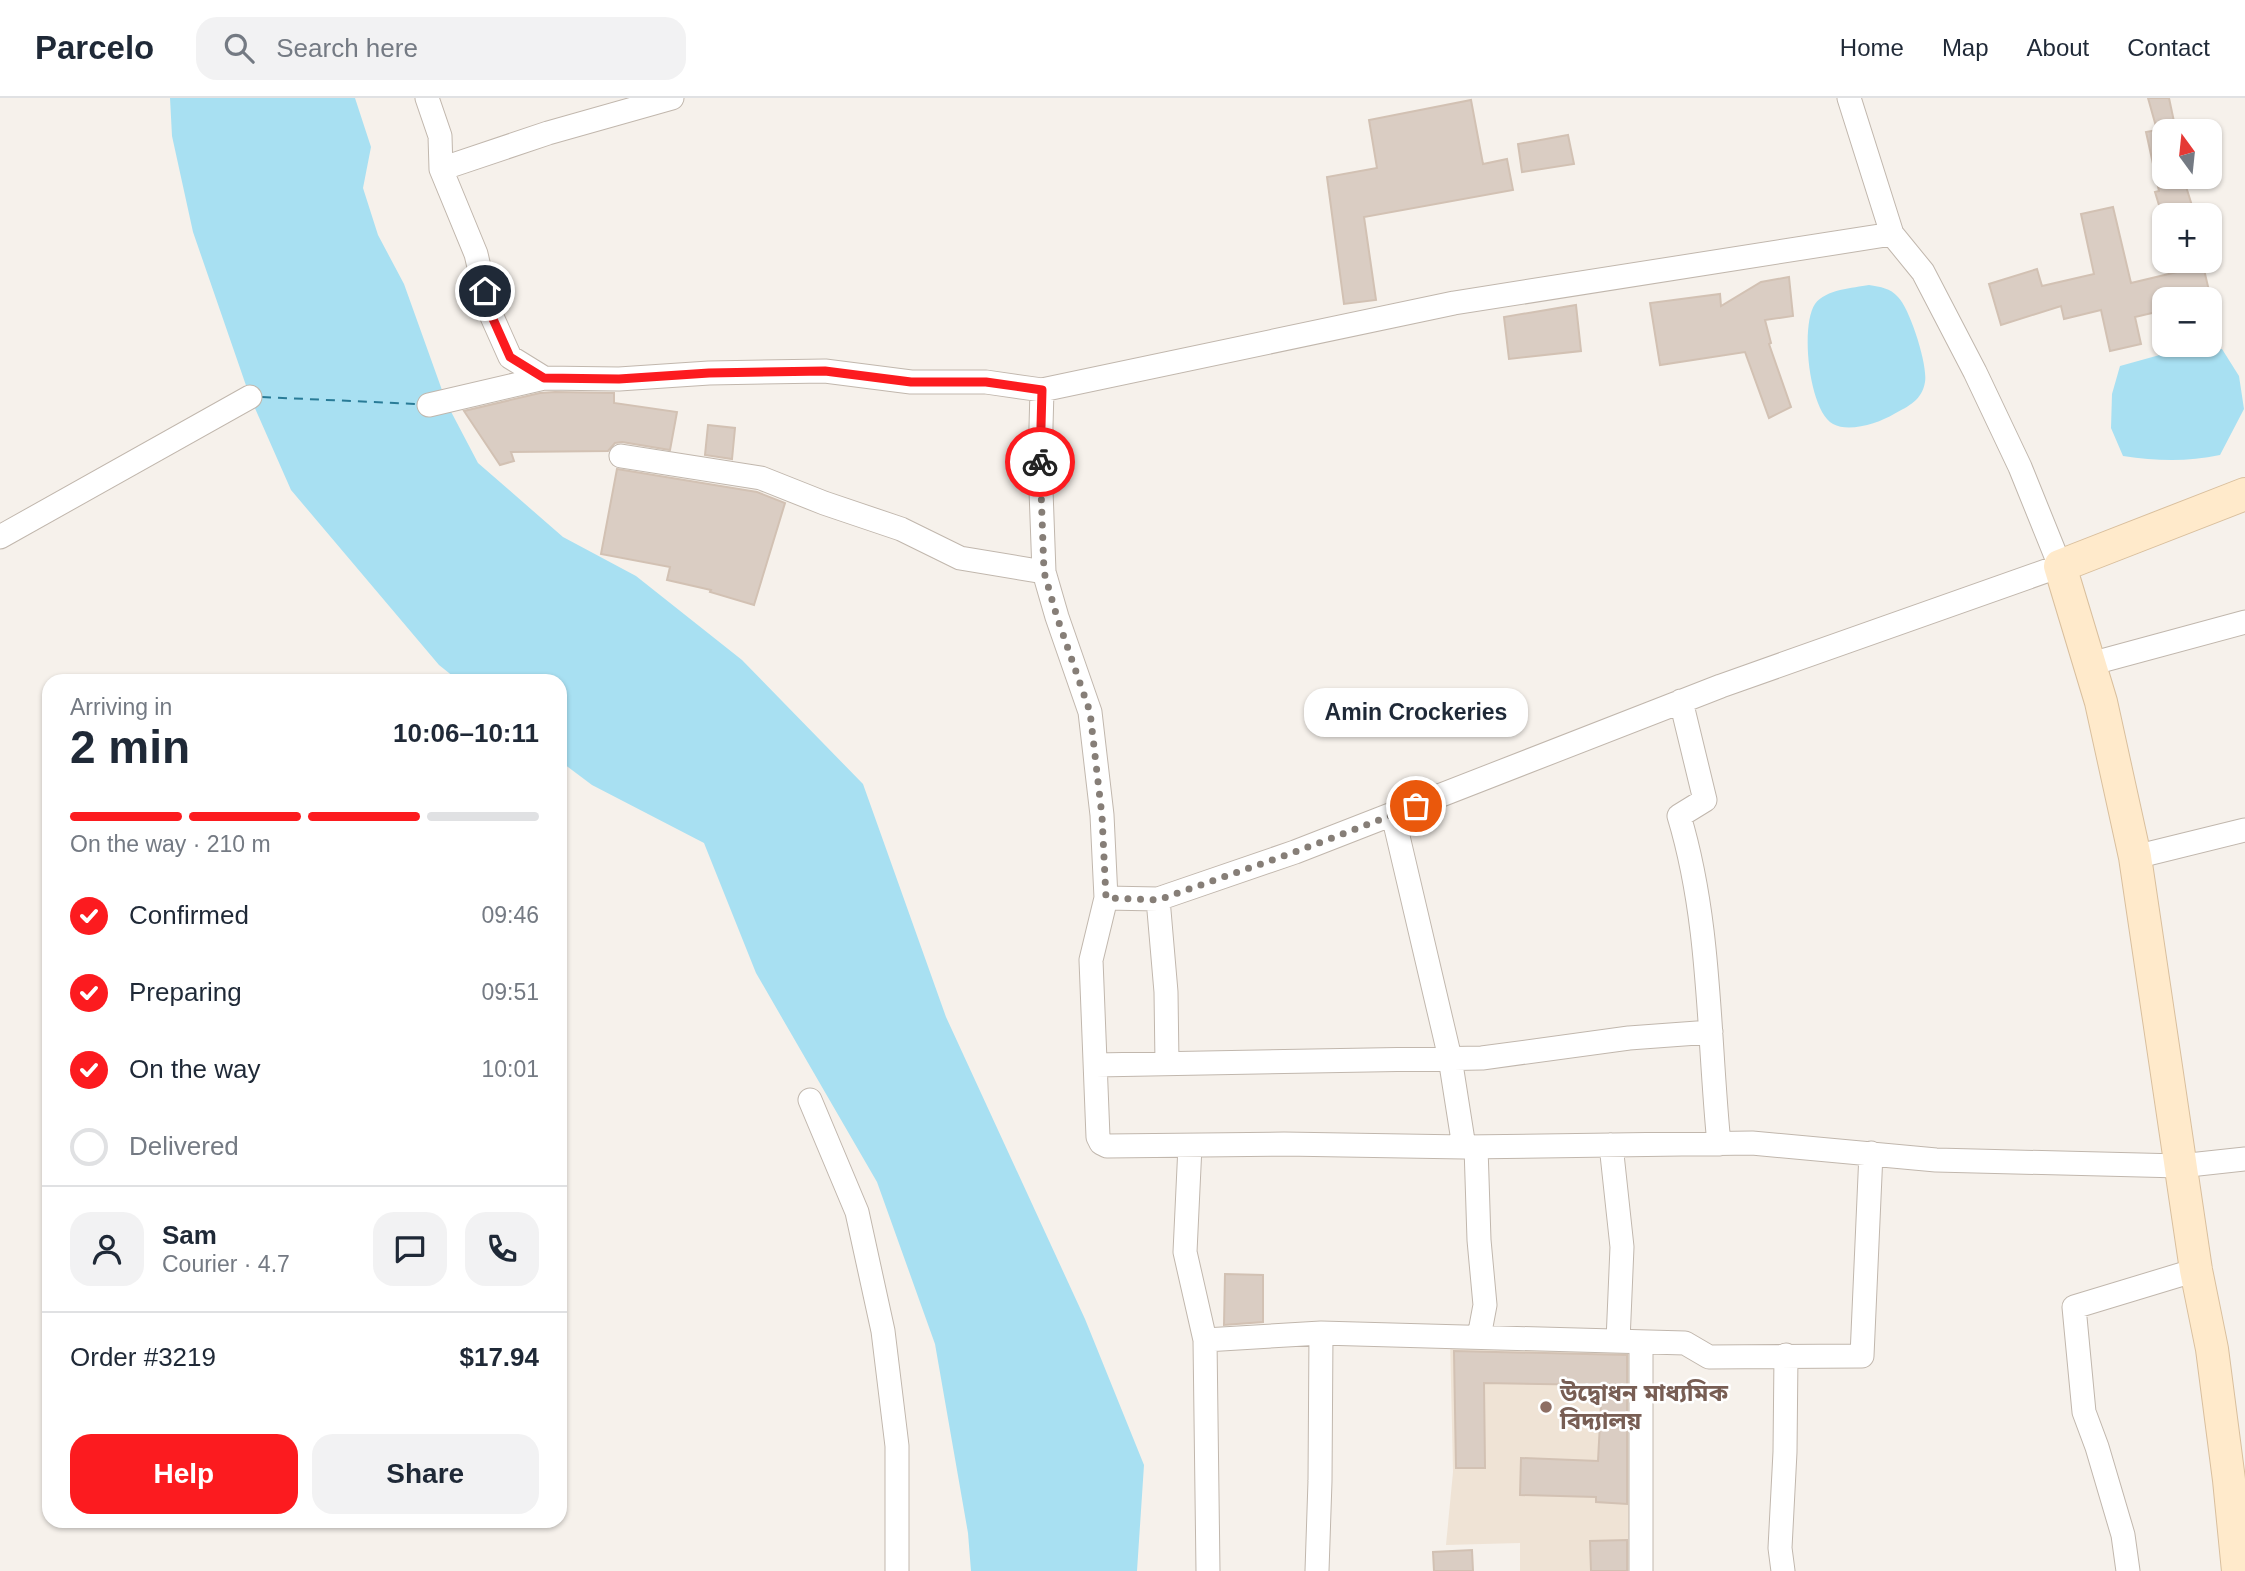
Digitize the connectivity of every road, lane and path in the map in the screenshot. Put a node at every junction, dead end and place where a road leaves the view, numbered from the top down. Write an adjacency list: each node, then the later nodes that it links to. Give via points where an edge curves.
1 (427, 98): 4 (street, via 440,136)
2 (672, 98): 4 (street)
3 (1849, 98): 5 (street)
4 (441, 169): 6 (street, via 476,254 489,310 510,357)
5 (1892, 234): 7 (street, via 1454,303); 13 (street, via 1923,272 1975,372)
6 (544, 378): 7 (street, via 825,371); 9 (street)
7 (1042, 390): 14 (street)
8 (250, 397): 12 (street)
9 (429, 405)
10 (621, 456): 14 (street, via 761,478 901,529 960,558)
11 (2245, 494): 13 (main road)
12 (0, 537)
13 (2060, 566): 16 (main road); 17 (street)
14 (1044, 572): 21 (street, via 1090,712)
15 (2245, 622): 16 (street)
16 (2090, 664): 20 (main road)
17 (1681, 701): 18 (street); 23 (street, via 1705,800 1679,816 1688,845 1705,957)
18 (1393, 815): 22 (street); 24 (street)
19 (2245, 830): 20 (street)
20 (2134, 857): 34 (main road)
21 (1106, 898): 22 (street); 26 (street, via 1091,960)
22 (1158, 900): 25 (street)
23 (1711, 1032): 24 (street); 28 (street)
24 (1450, 1058): 25 (street); 31 (street)
25 (1167, 1063): 26 (street)
26 (1096, 1065): 30 (street, via 1096,1120 1101,1143)
27 (810, 1100): 42 (street, via 857,1212 883,1331 897,1447)
28 (1719, 1143): 29 (street); 32 (street)
29 (1611, 1145): 31 (street); 39 (street, via 1622,1247)
30 (1190, 1146): 31 (street); 38 (street, via 1185,1252)
31 (1470, 1147): 37 (street, via 1485,1305)
32 (1871, 1153): 34 (street, via 1936,1160); 41 (street, via 1862,1356)
33 (2245, 1159): 34 (street)
34 (2180, 1166): 35 (main road)
35 (2196, 1270): 47 (street, via 2074,1307 2084,1412 2123,1535); 48 (main road, via 2212,1349)
36 (1321, 1333): 37 (street); 38 (street); 44 (street)
37 (1479, 1337): 39 (street)
38 (1205, 1339): 43 (street)
39 (1618, 1341): 40 (street)
40 (1641, 1342): 41 (street, via 1685,1343 1709,1357); 45 (street)
41 (1786, 1355): 46 (street)
42 (897, 1571)
43 (1208, 1571)
44 (1317, 1571)
45 (1642, 1571)
46 (1783, 1571)
47 (2128, 1571)
48 (2238, 1571)

